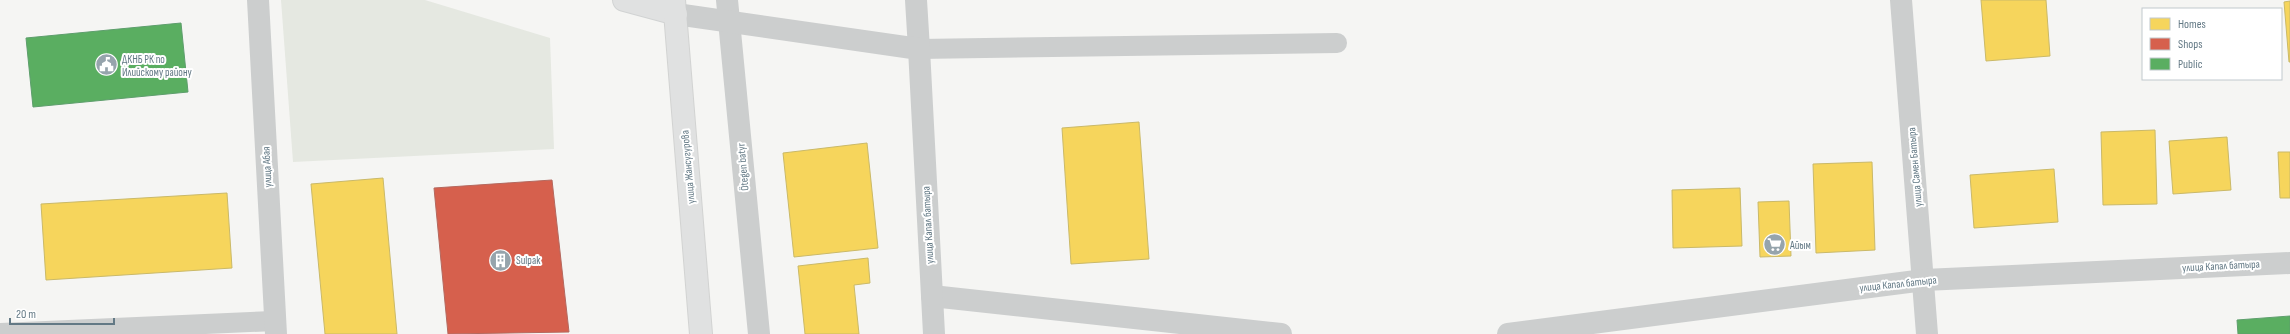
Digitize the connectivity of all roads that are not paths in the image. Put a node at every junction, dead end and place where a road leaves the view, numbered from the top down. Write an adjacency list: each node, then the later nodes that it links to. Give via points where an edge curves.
1 (258, 0): 12 (street, улица Абая)
2 (624, 0): 6 (main road)
3 (727, 0): 15 (street, Ötegen batyr)
4 (916, 0): 8 (street, улица Капал батыра)
5 (1901, 0): 10 (street, улица Самен Батыра)
6 (675, 7): 8 (street); 14 (main road, улица Жансугурова)
7 (1337, 43): 8 (lane)
8 (919, 50): 11 (street, улица Капал батыра)
9 (2290, 263): 10 (street, улица Капал батыра)
10 (1924, 280): 18 (street, улица Капал батыра); 19 (street, улица Самен Батыра)
11 (932, 296): 16 (street, улица Капал батыра); 17 (street)
12 (275, 327): 13 (lane)
13 (0, 333)
14 (701, 334)
15 (759, 334)
16 (934, 334)
17 (1281, 334)
18 (1508, 334)
19 (1927, 334)

